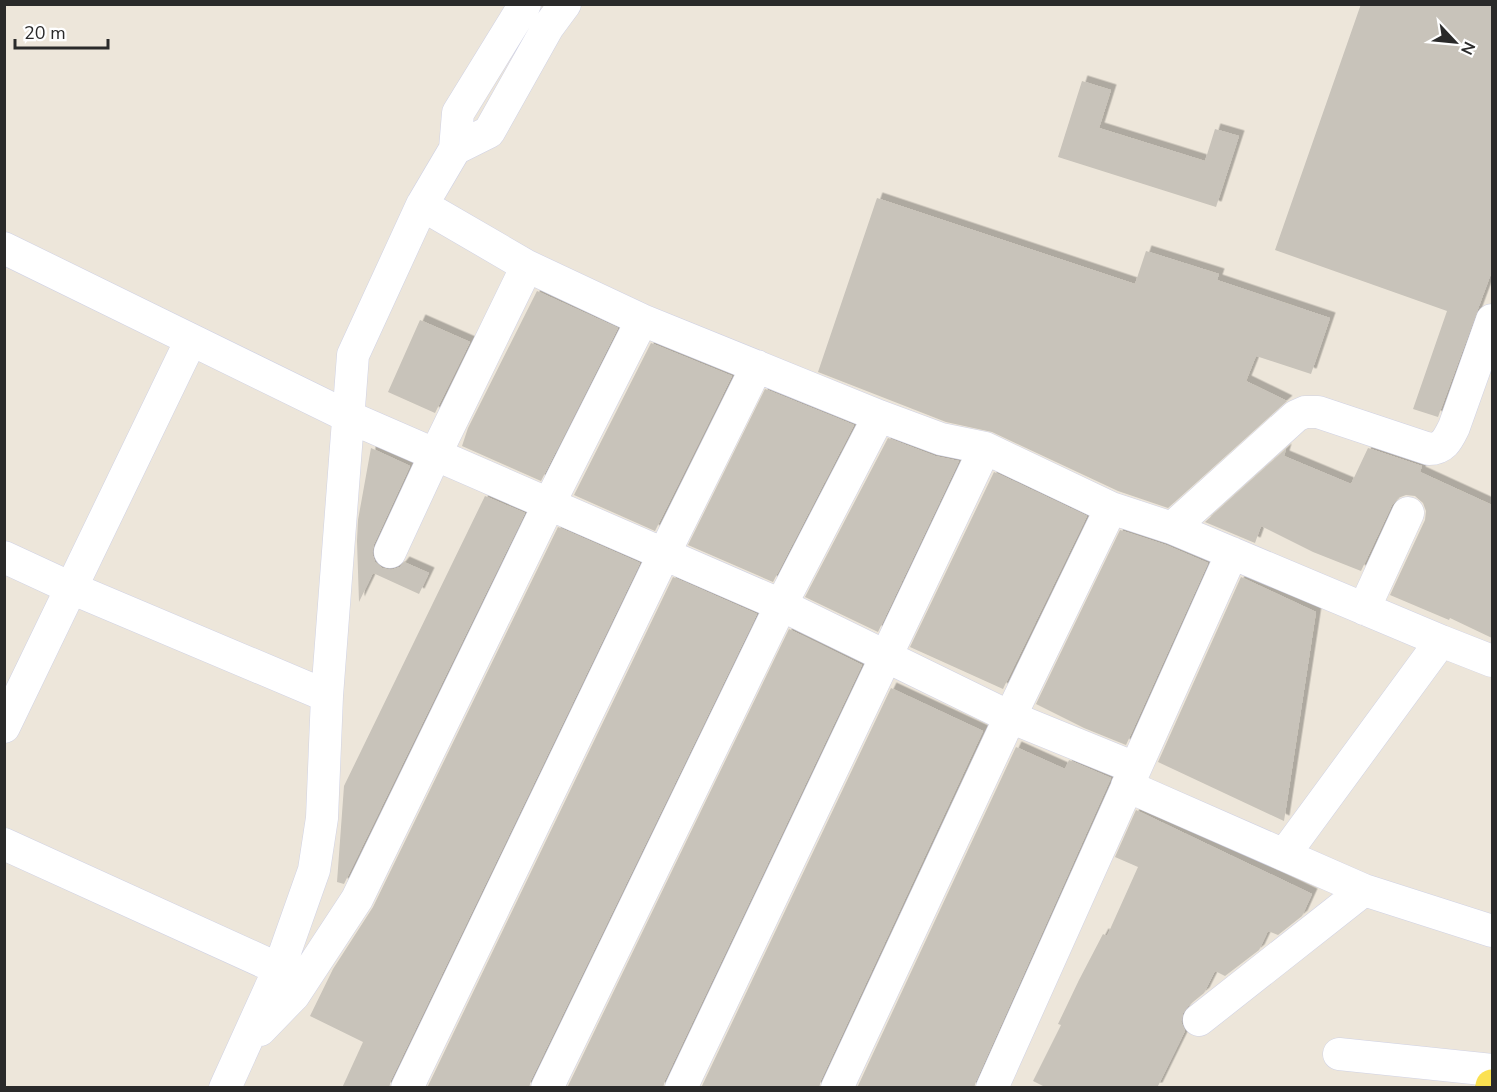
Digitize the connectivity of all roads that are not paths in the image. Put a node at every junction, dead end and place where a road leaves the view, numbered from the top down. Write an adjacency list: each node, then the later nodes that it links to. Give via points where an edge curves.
1 (525, 4): 3 (street, via 458,113)
2 (565, 4): 3 (street, via 489,132)
3 (455, 149): 4 (street)
4 (422, 204): 6 (street); 12 (street, via 353,355)
5 (4, 248): 9 (street)
6 (527, 266): 7 (street); 14 (street)
7 (642, 320): 10 (street); 15 (street)
8 (1492, 320): 18 (street, via 1454,427 1447,442 1438,449 1318,412 1305,412)
9 (190, 340): 12 (street); 23 (street)
10 (757, 366): 11 (street); 21 (street)
11 (879, 416): 13 (street); 24 (street)
12 (349, 417): 14 (street); 29 (street)
13 (984, 448): 16 (street); 27 (street)
14 (435, 455): 15 (street); 19 (street)
15 (549, 504): 21 (street); 39 (street, via 357,899 294,995)
16 (1111, 508): 18 (street); 30 (street)
17 (1408, 513): 25 (street)
18 (1172, 528): 20 (street)
19 (390, 552)
20 (1232, 553): 25 (street); 32 (street)
21 (664, 554): 24 (street); 43 (street)
22 (4, 557): 23 (street)
23 (71, 588): 29 (street); 31 (street)
24 (781, 605): 27 (street); 44 (street)
25 (1364, 609): 26 (street)
26 (1441, 641): 28 (street); 34 (street)
27 (886, 656): 30 (street); 45 (street)
28 (1492, 661)
29 (327, 696): 37 (street, via 322,818 314,870)
30 (1010, 717): 32 (street); 46 (street)
31 (4, 727)
32 (1131, 777): 34 (street); 47 (street)
33 (4, 844): 37 (street)
34 (1284, 855): 35 (street)
35 (1364, 890): 36 (street); 38 (street)
36 (1492, 931)
37 (279, 969): 39 (street)
38 (1199, 1020)
39 (243, 1048): 42 (street)
40 (1339, 1054): 41 (street)
41 (1492, 1070)
42 (225, 1088)
43 (407, 1088)
44 (548, 1088)
45 (681, 1088)
46 (837, 1088)
47 (992, 1088)

